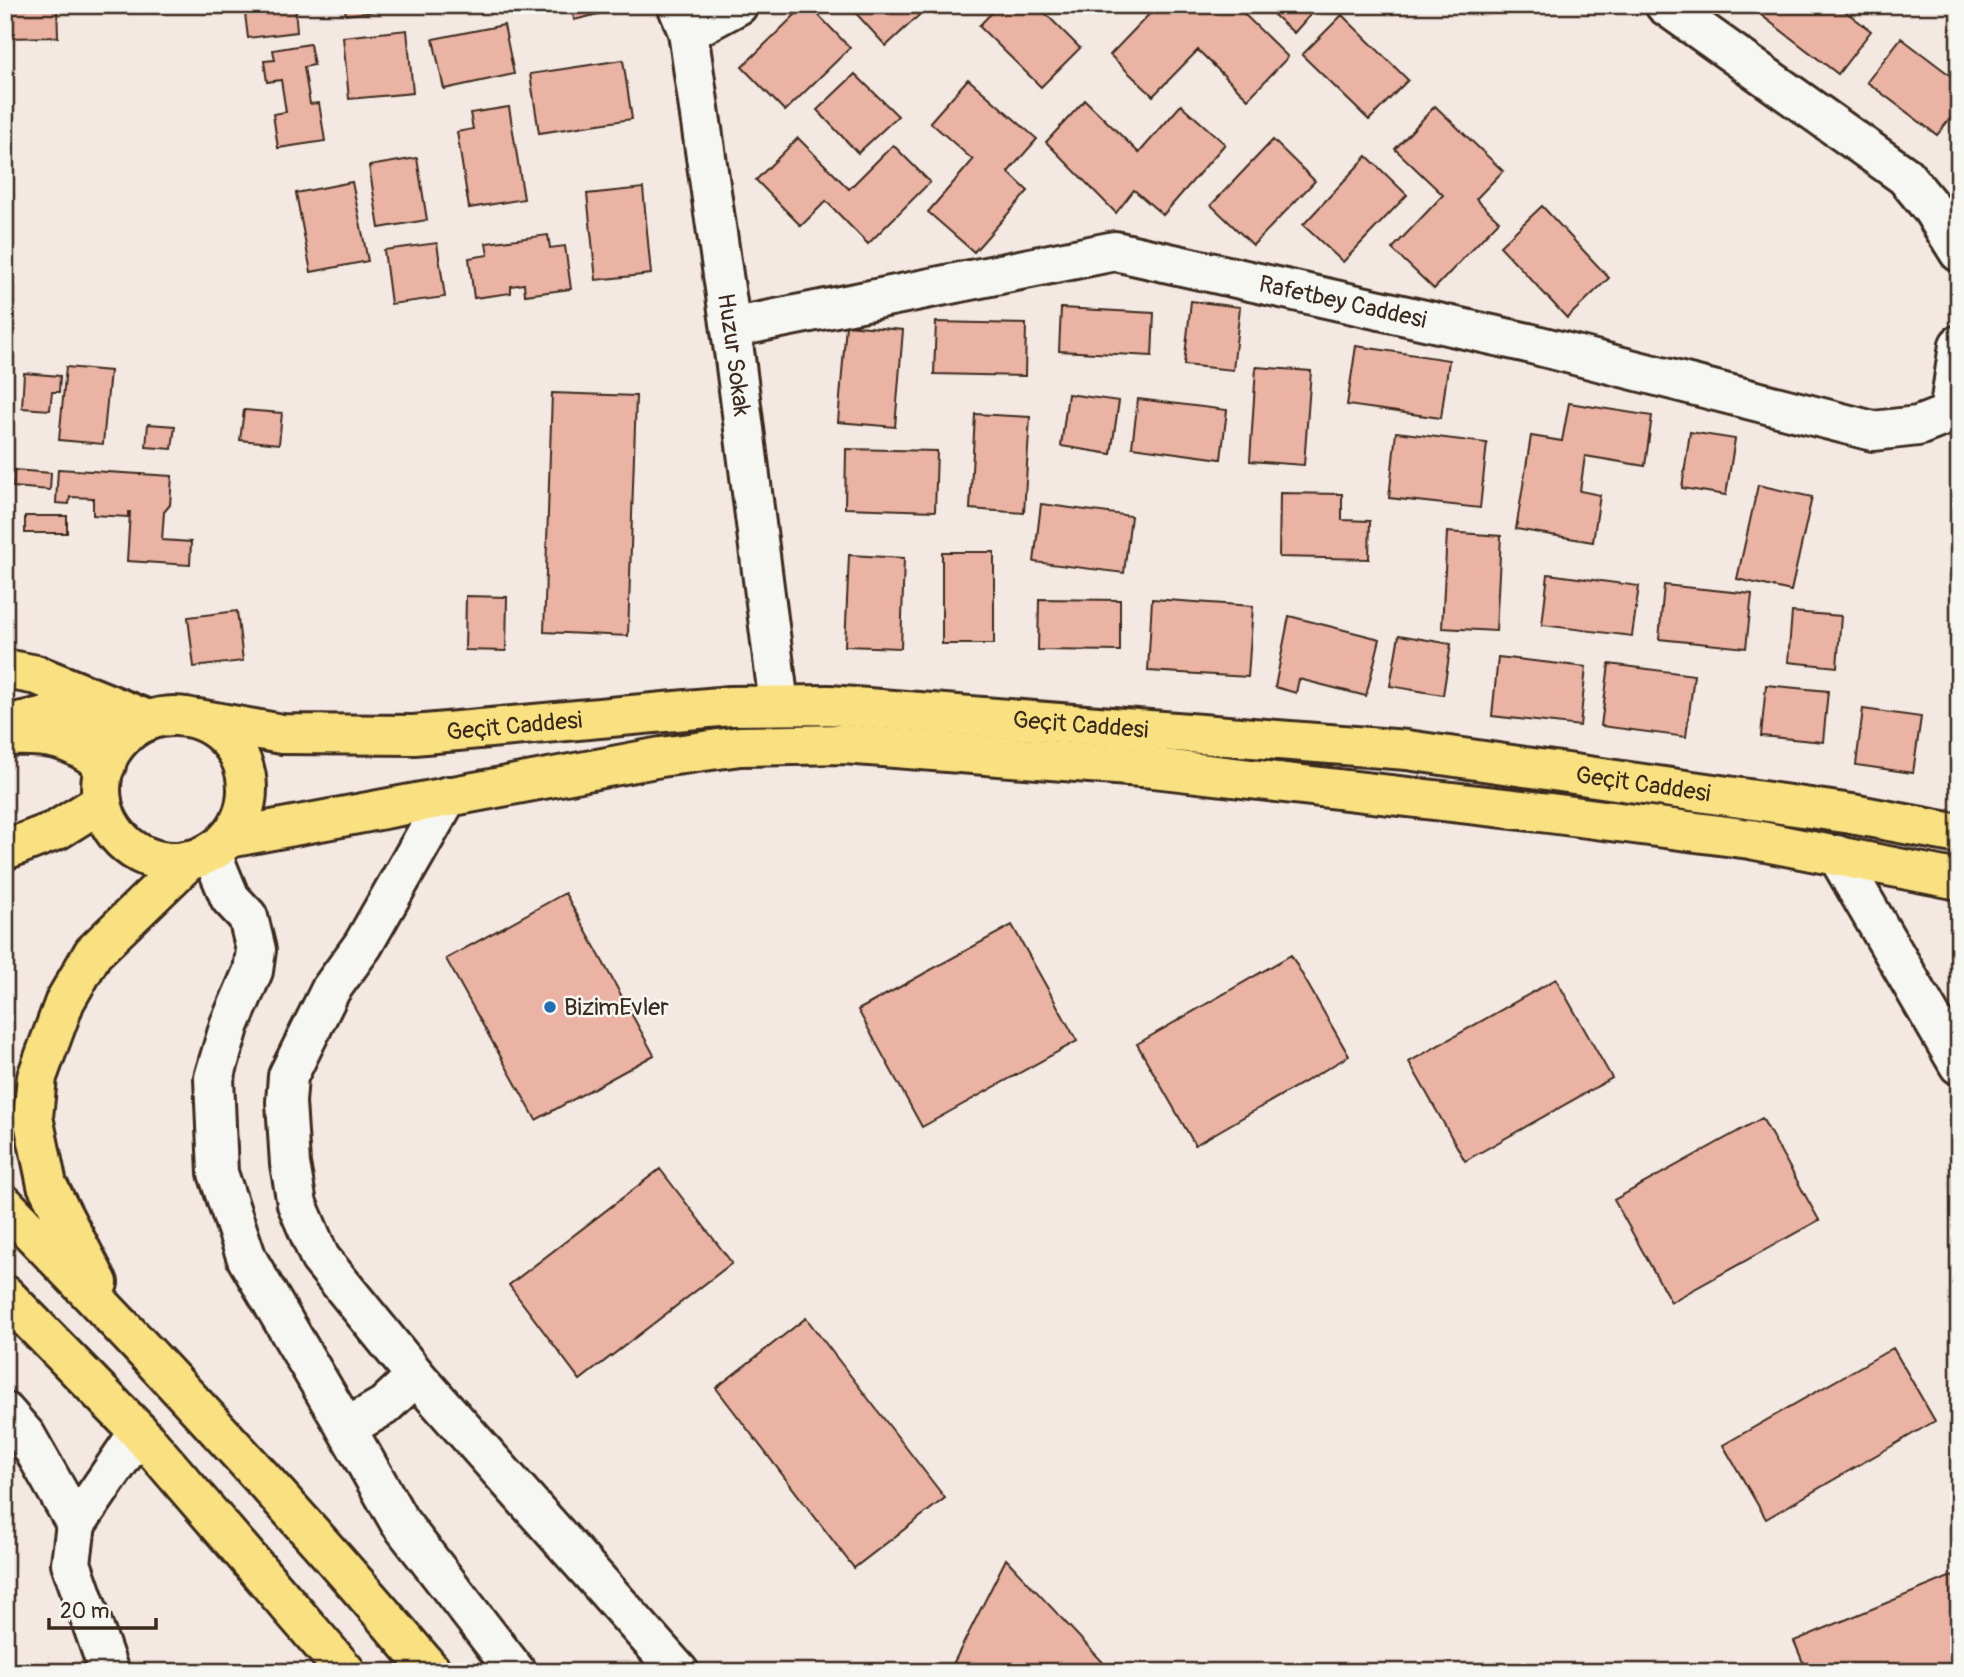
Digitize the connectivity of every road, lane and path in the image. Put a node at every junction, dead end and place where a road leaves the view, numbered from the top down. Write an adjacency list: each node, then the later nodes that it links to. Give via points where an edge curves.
1 (738, 5): 3 (street)
2 (1665, 5): 4 (street, via 1905,176)
3 (683, 18): 5 (street, Huzur Sokak)
4 (1959, 251)
5 (731, 328): 6 (street, Rafetbey Caddesi, via 1115,251 1528,343 1873,432 1918,426 1949,414); 8 (street, Huzur Sokak)
6 (1959, 345)
7 (5, 669): 11 (main road, via 37,675)
8 (779, 705): 9 (main road, Geçit Caddesi); 14 (main road); 18 (main road, Geçit Caddesi, via 829,705 1407,750 1852,814)
9 (709, 708): 10 (main road, Geçit Caddesi, via 401,736 282,734); 15 (main road)
10 (198, 719): 11 (main road, via 173,715); 20 (main road, via 220,731 237,750 246,772 242,818)
11 (141, 724): 12 (main road, via 73,710); 16 (main road, via 110,752)
12 (5, 725)
13 (5, 736): 16 (main road, via 38,735 78,744)
14 (785, 745): 15 (main road, Geçit Caddesi); 21 (main road, Geçit Caddesi, via 844,744 1154,768 1549,813)
15 (713, 750): 17 (main road, Geçit Caddesi)
16 (104, 783): 19 (main road, via 57,830); 20 (main road, via 109,824 133,849 166,862)
17 (448, 796): 20 (main road, Geçit Caddesi); 27 (street, via 363,945 331,989 288,1076 286,1102 297,1204 320,1258)
18 (1959, 834)
19 (5, 850)
20 (210, 850): 26 (main road, via 93,953 65,1001 37,1077 33,1117 47,1185); 29 (street, via 230,898 248,917 256,950 253,971 214,1078 218,1173 247,1259)
21 (1837, 855): 22 (main road, Geçit Caddesi); 23 (street)
22 (1959, 880)
23 (1959, 1065)
24 (5, 1205): 26 (main road)
25 (5, 1295): 30 (main road)
26 (119, 1322): 34 (main road, via 325,1546)
27 (416, 1376): 29 (street, via 384,1406); 36 (street)
28 (5, 1412): 31 (street, via 26,1436)
29 (346, 1428): 35 (street, via 399,1521)
30 (139, 1432): 31 (street); 33 (main road)
31 (76, 1524): 32 (street, via 71,1563)
32 (109, 1672)
33 (346, 1672)
34 (432, 1672)
35 (516, 1672)
36 (679, 1672)

